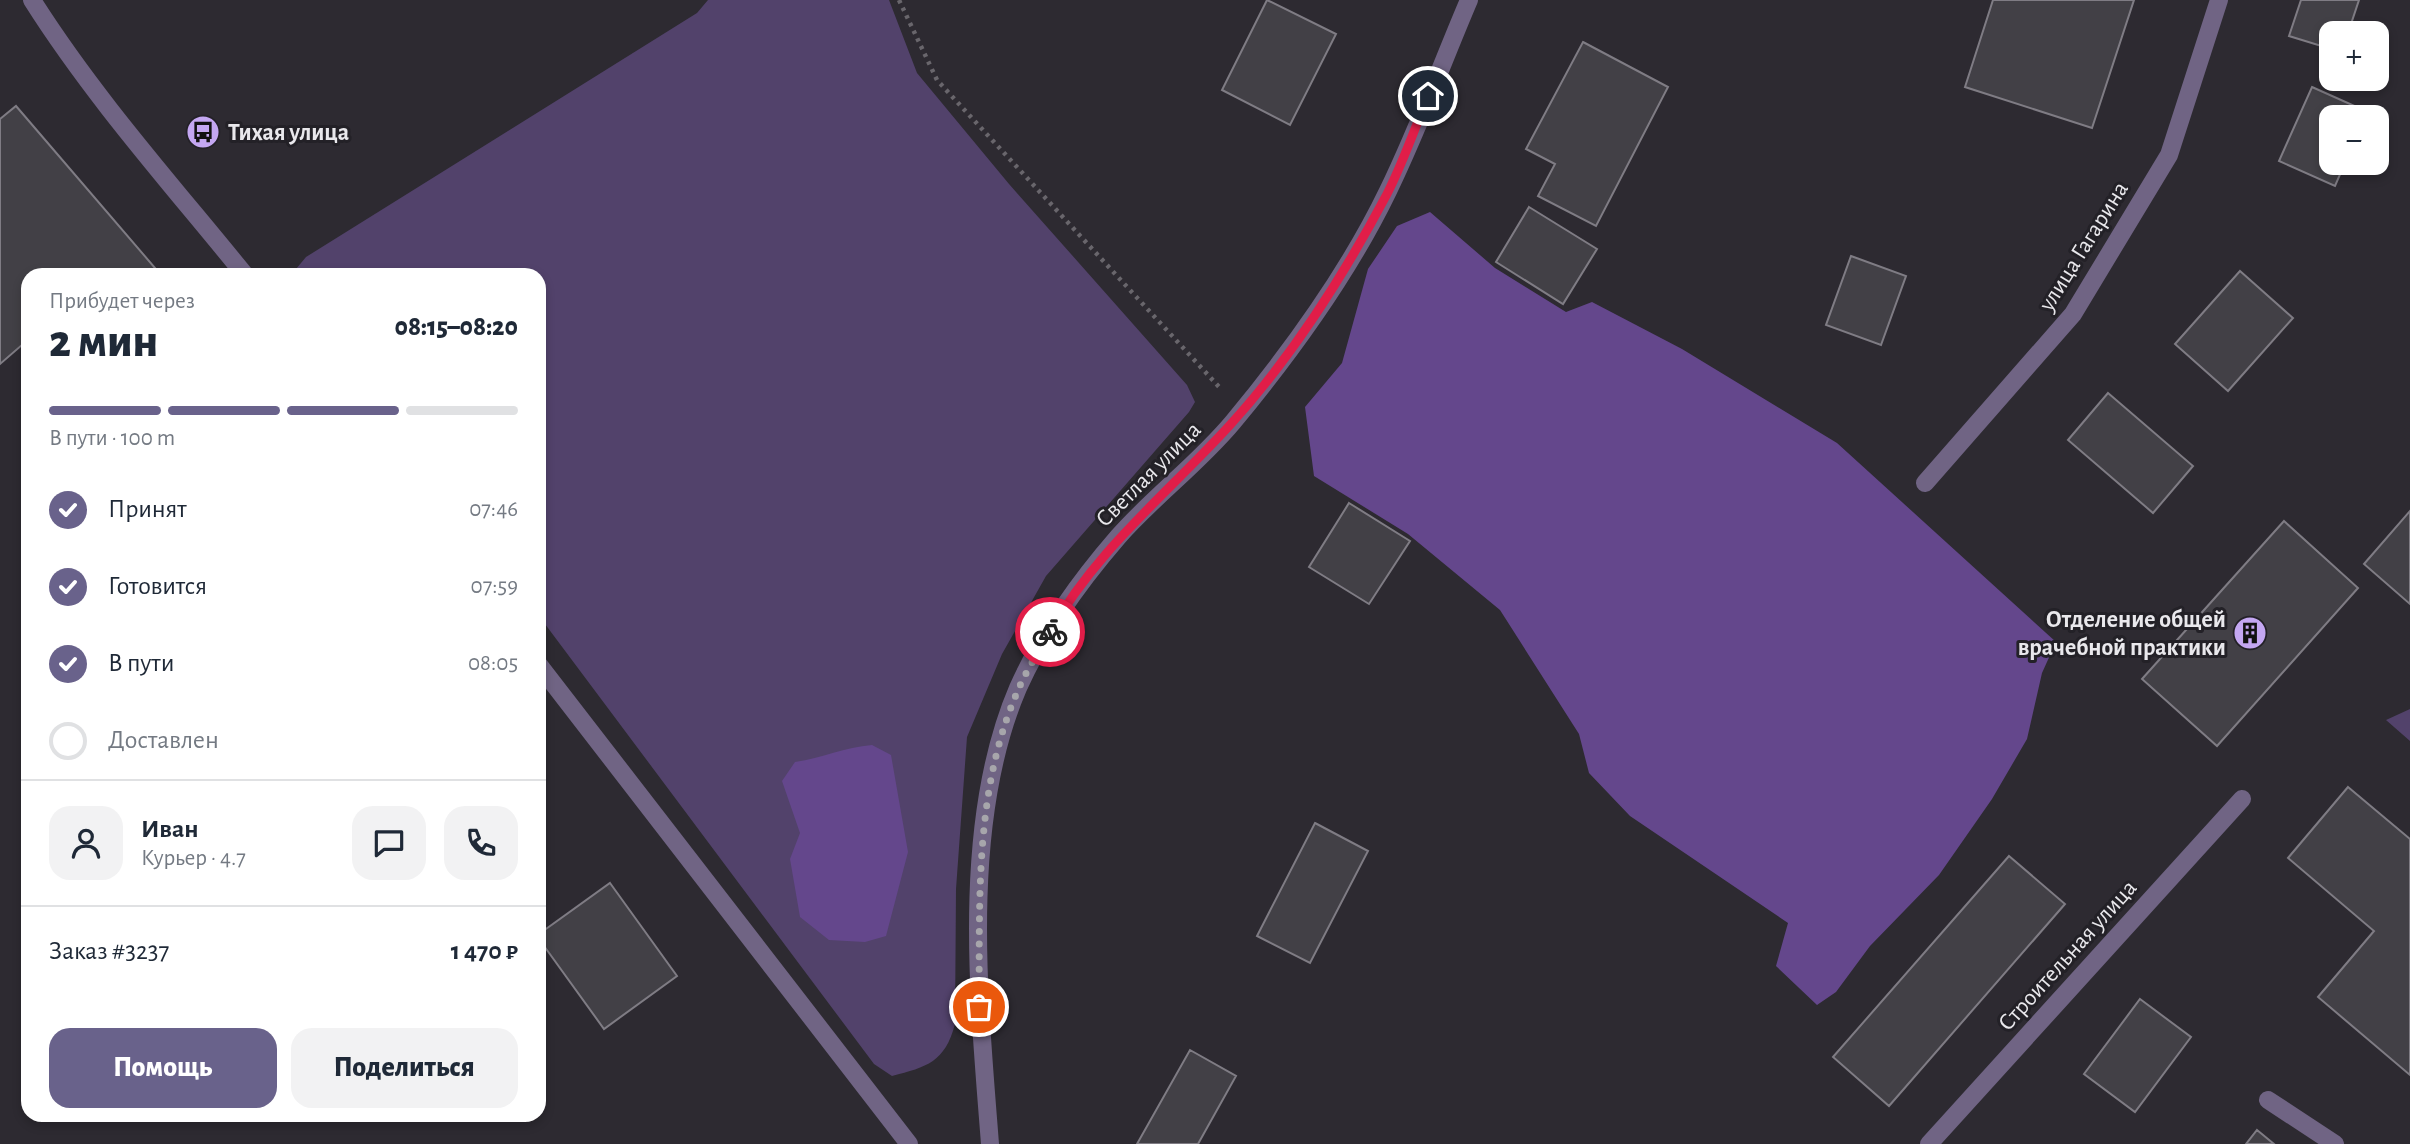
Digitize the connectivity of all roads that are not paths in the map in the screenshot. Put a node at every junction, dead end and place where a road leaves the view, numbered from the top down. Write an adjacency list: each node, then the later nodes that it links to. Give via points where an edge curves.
1 (32, 0): 4 (street, via 122,126)
2 (1469, 0): 10 (street, Светлая улица, via 1388,192 1298,340 1242,410 1119,536 1069,599 1018,689 994,765 981,846 979,1007)
3 (2219, 0): 5 (street, улица Гагарина, via 2169,155 2073,314)
4 (239, 268)
5 (1925, 483)
6 (546, 674): 9 (street)
7 (2242, 799): 11 (street, Строительная улица)
8 (2269, 1100): 12 (street)
9 (909, 1144)
10 (990, 1144)
11 (1929, 1144)
12 (2335, 1144)

